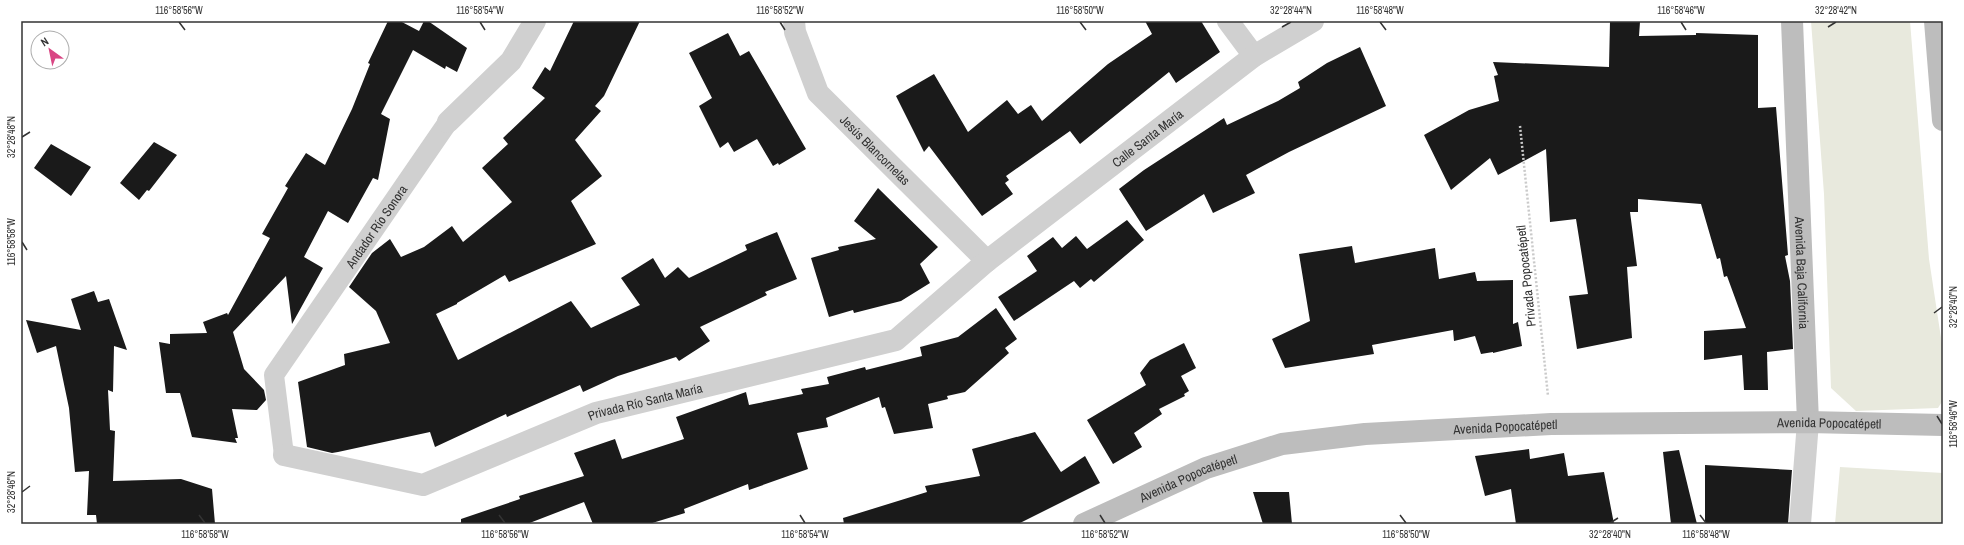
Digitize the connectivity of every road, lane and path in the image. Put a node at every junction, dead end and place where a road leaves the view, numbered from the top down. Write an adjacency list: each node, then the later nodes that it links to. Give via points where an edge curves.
1 (534, 21): 9 (street, Andador Río Sonora, via 511,61)
2 (794, 21): 11 (street, Jesús Blancornelas, via 795,32 818,93)
3 (1228, 21): 7 (street)
4 (1313, 21): 7 (street, Calle Santa María)
5 (1792, 21): 12 (main road, Avenida Baja California)
6 (1935, 21): 8 (main road)
7 (1254, 56): 11 (street, Calle Santa María)
8 (1943, 120)
9 (448, 122): 15 (street, Andador Río Sonora, via 274,375)
10 (1520, 126): 13 (path, Privada Popocatépetl)
11 (987, 261): 15 (street, Privada Río Santa María, via 896,340 596,414 423,484)
12 (1808, 422): 13 (main road, Avenida Popocatépetl); 14 (main road, Avenida Popocatépetl); 17 (street, Avenida Baja California)
13 (1552, 424): 16 (main road, Avenida Popocatépetl, via 1365,434 1282,444 1206,468)
14 (1943, 425)
15 (284, 455)
16 (1084, 524)
17 (1800, 524)

